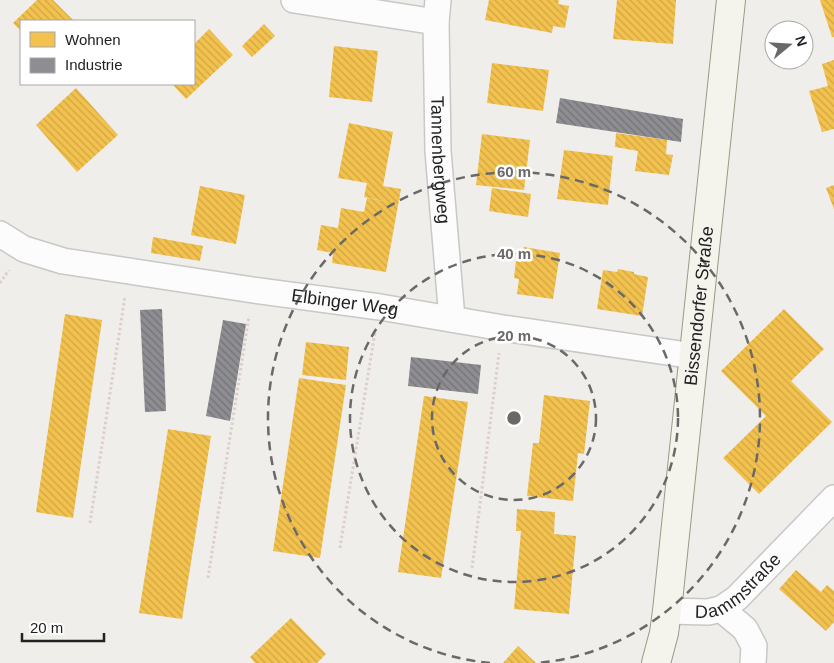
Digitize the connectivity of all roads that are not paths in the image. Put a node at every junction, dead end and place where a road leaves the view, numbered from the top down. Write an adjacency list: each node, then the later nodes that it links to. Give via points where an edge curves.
1 (294, 0): 3 (street)
2 (731, 0): 6 (main road, Bissendorfer Straße)
3 (437, 11): 5 (street, Tannenbergweg, via 438,151)
4 (0, 234): 5 (street, Elbinger Weg, via 24,250 63,261)
5 (452, 319): 6 (street, Elbinger Weg)
6 (694, 356): 9 (main road, Bissendorfer Straße)
7 (834, 498): 8 (street, Dammstraße, via 737,598)
8 (721, 609): 9 (street, Dammstraße, via 708,612); 11 (street, via 745,629 754,646)
9 (667, 611): 10 (main road, Dammstraße)
10 (656, 663)
11 (753, 663)

